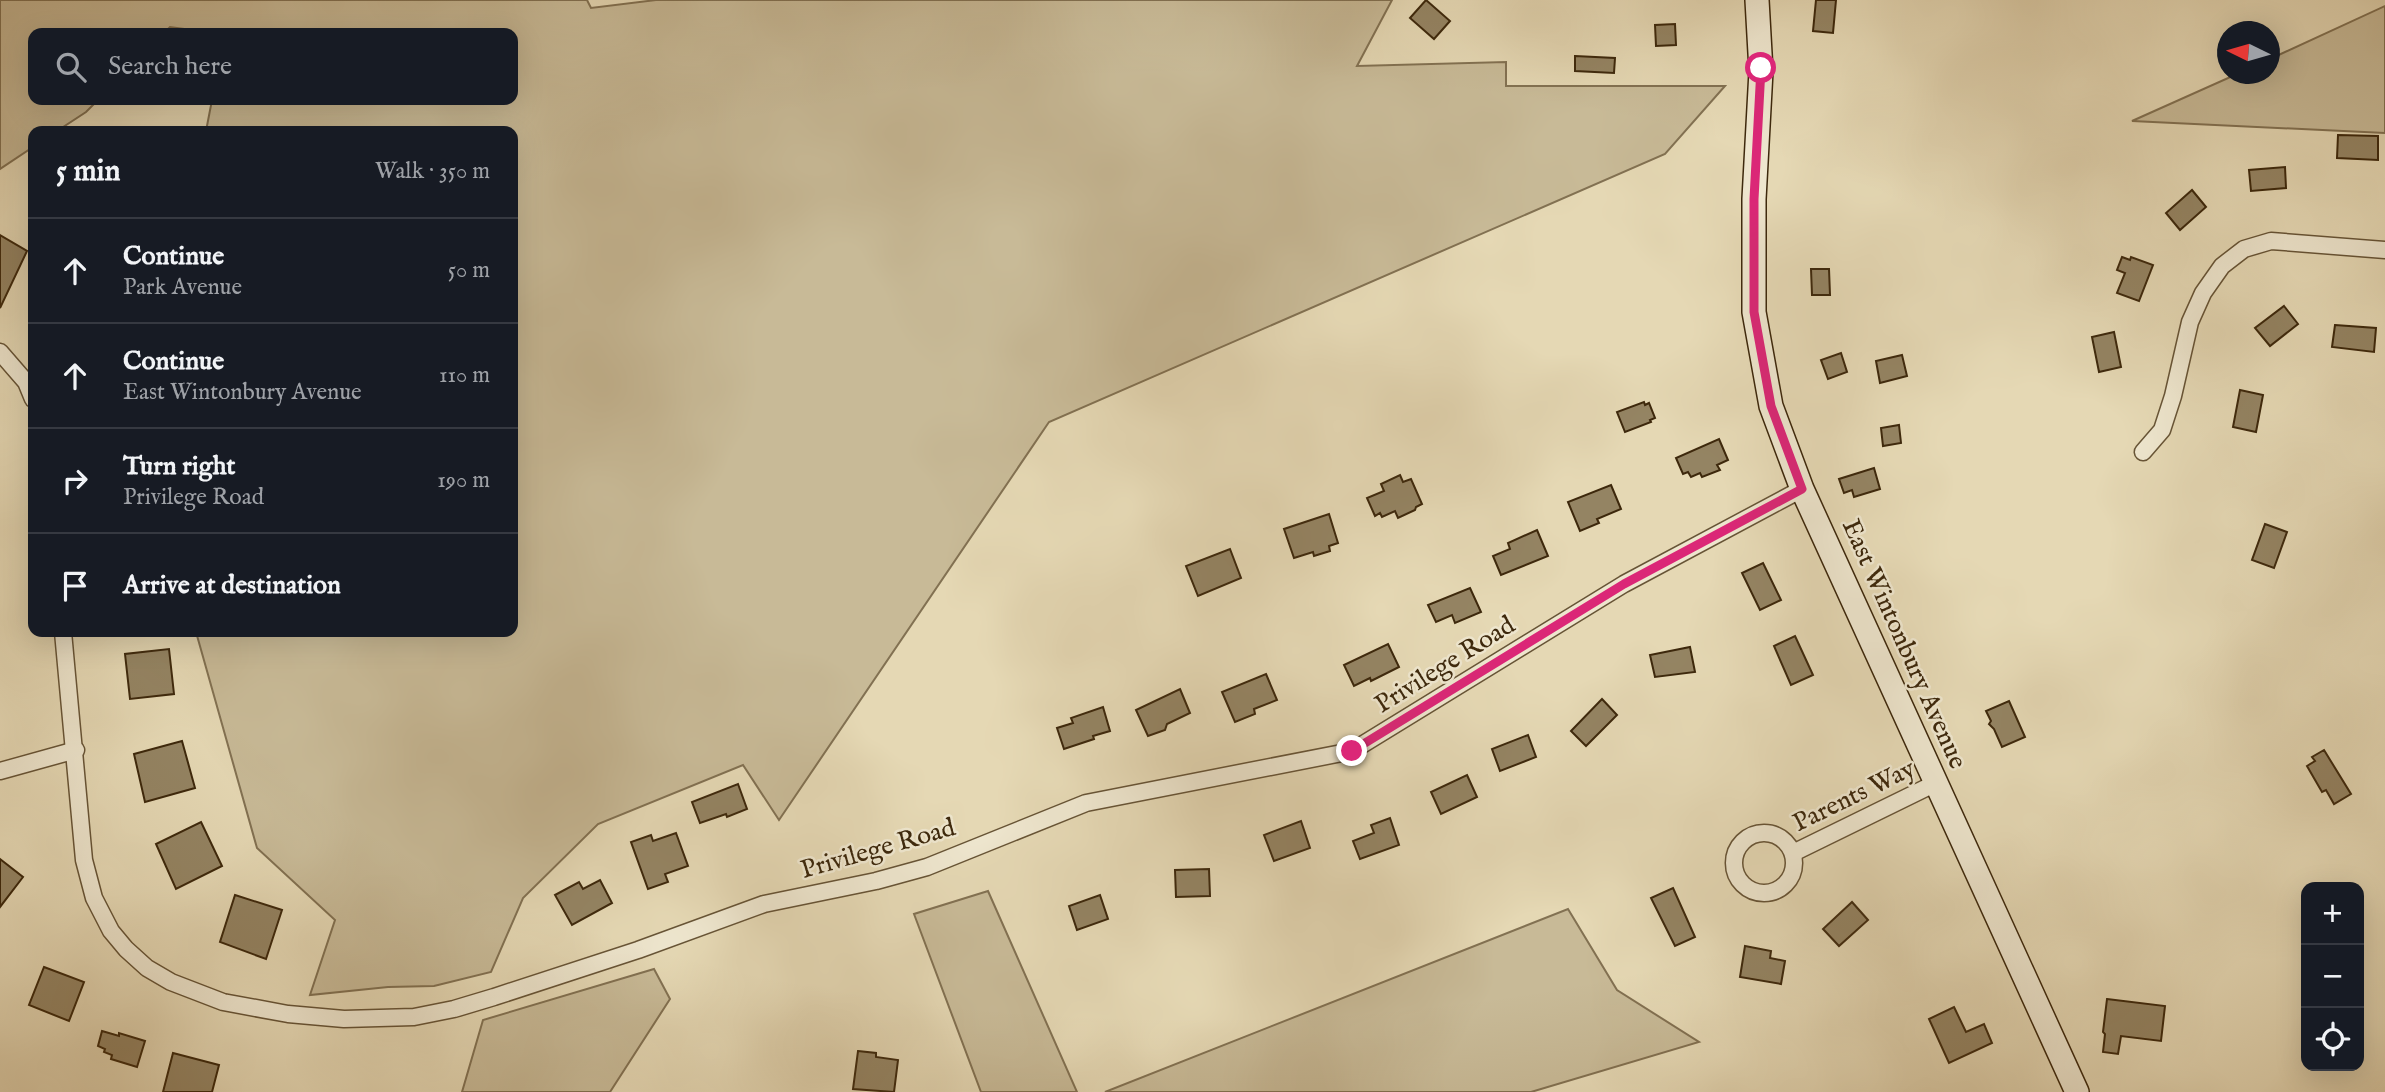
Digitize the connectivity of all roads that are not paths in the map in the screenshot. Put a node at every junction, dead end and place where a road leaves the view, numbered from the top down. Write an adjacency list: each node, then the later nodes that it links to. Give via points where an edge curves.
1 (1757, 0): 6 (main road, East Wintonbury Avenue, via 1761,71 1754,312 1771,406)
2 (2385, 250): 5 (street, via 2271,241 2244,249 2222,267 2203,292 2190,322 2161,430)
3 (0, 352): 4 (street)
4 (28, 387)
5 (2143, 452)
6 (1802, 489): 8 (street, Privilege Road, via 1624,584 1352,751 1086,803 927,867 764,904 494,997 414,1017 344,1019 288,1014 223,1002 148,968 111,931 94,898 84,860); 10 (main road, East Wintonbury Avenue)
7 (65, 637): 8 (street, Privilege Road)
8 (76, 750): 9 (street)
9 (0, 771)
10 (1936, 783): 11 (street, Parents Way); 12 (main road, East Wintonbury Avenue)
11 (1793, 853)
12 (2077, 1092)

